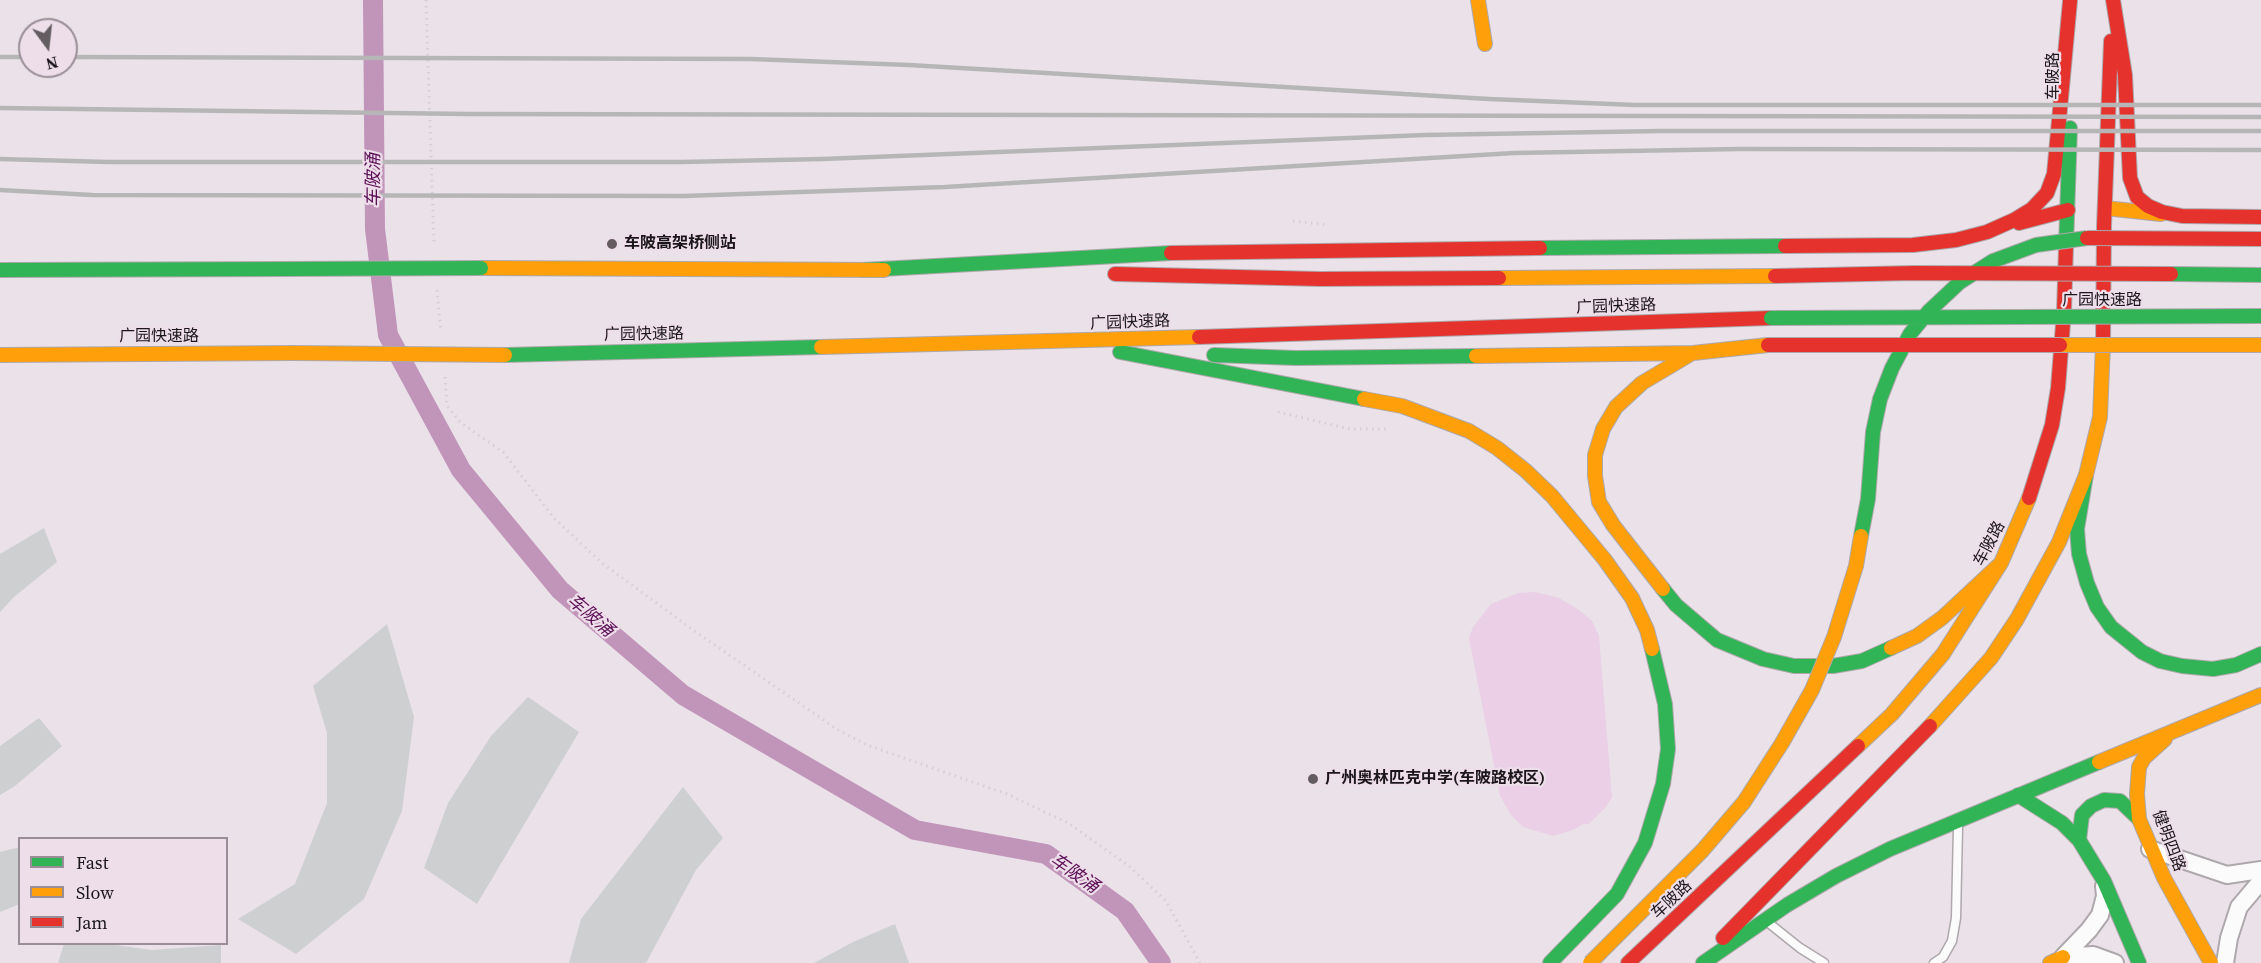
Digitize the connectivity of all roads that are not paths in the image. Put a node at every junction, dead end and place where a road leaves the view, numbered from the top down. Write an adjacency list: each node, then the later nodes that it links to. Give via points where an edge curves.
1 (1478, 0): 4 (main road)
2 (2113, 0): 5 (main road); 7 (main road, via 2125,75 2130,178 2137,197 2148,206)
3 (2070, 1): 6 (main road, 车陂路, via 2070,174); 9 (main road, via 2054,174 2047,193 2032,209)
4 (1485, 44)
5 (2105, 208): 6 (main road); 7 (main road); 21 (main road, via 2103,379 2100,417)
6 (2077, 209): 9 (main road); 22 (main road, 车陂路, via 2052,425 2032,492)
7 (2182, 216): 8 (main road)
8 (2261, 217)
9 (1987, 232): 12 (main road, via 1913,245 1359,249 1157,254)
10 (2261, 239): 37 (main road, bridge, via 2124,237 2036,245 1993,261 1960,282 1929,311 1910,334 1880,399 1856,566 1834,637 1812,690 1744,802 1702,851)
11 (0, 270): 12 (main road, bridge)
12 (863, 270): 13 (main road)
13 (1073, 273)
14 (1096, 273): 15 (main road, 广园快速路, bridge, via 1320,279 1914,273)
15 (2261, 275)
16 (2261, 316): 17 (main road, 广园快速路, bridge, via 1771,318)
17 (1067, 341): 19 (main road, via 1226,356 1296,358); 20 (main road, 广园快速路, bridge, via 505,355); 36 (main road, via 1402,406 1469,431 1526,471 1605,560 1632,598 1647,630 1665,704 1668,750 1654,818 1633,866 1617,894)
18 (2261, 345): 19 (main road, bridge, via 1768,345)
19 (1693, 353): 22 (main road, via 1642,383 1616,407 1595,454 1595,476 1599,502 1613,525 1676,605 1717,640 1751,655 1794,666 1862,661 1917,636)
20 (0, 355)
21 (2086, 476): 23 (main road, via 2077,529 2079,554 2086,583 2111,627 2142,652 2182,666 2213,669 2236,665); 39 (main road, via 2037,586 1990,658 1930,728)
22 (2001, 563): 38 (main road, 车陂路, via 1943,654 1892,714)
23 (2261, 654)
24 (2261, 695): 25 (main road)
25 (2172, 733): 26 (main road); 27 (main road, 健明四路, via 2140,762)
26 (2018, 795): 28 (main road); 29 (main road, via 2062,823)
27 (2139, 819): 29 (main road, via 2120,801 2104,800 2082,815); 30 (main road, 健明四路)
28 (1958, 820): 34 (main road, via 1836,876); 42 (lane, via 1952,941 1943,957)
29 (2079, 840): 32 (main road)
30 (2150, 849): 31 (street, via 2227,874); 45 (main road, 健明四路)
31 (2261, 870)
32 (2104, 881): 35 (street, via 2100,915 2090,930); 44 (main road)
33 (2261, 881): 46 (street, via 2239,907)
34 (1765, 920): 40 (main road); 41 (lane)
35 (2056, 960): 43 (street, via 2093,955)
36 (1550, 963)
37 (1590, 963)
38 (1628, 963)
39 (1698, 963)
40 (1703, 963)
41 (1824, 963)
42 (1934, 963)
43 (2115, 963)
44 (2139, 963)
45 (2211, 963)
46 (2225, 963)

